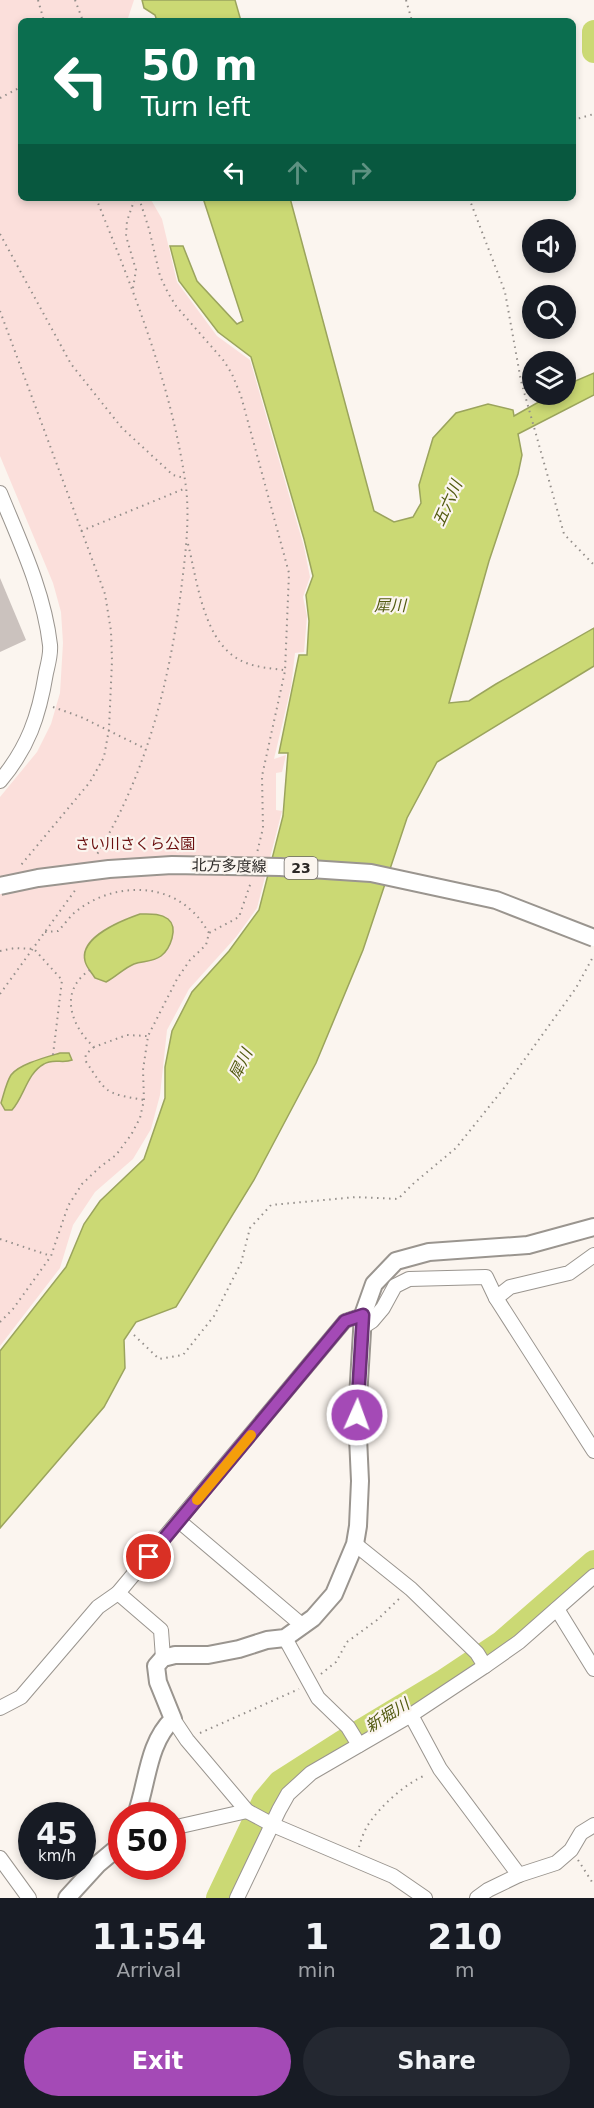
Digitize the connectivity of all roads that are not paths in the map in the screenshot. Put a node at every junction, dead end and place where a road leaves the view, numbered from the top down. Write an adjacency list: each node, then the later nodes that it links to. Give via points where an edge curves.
1 (0, 493): 2 (street, via 40,591 51,648 41,703 23,750)
2 (0, 781)
3 (0, 886): 4 (main road, 北方多度線 / 23, bridge, via 109,869 172,865 371,873 496,900)
4 (594, 938)
5 (594, 1227): 8 (main road, via 528,1245 429,1252 396,1262 374,1284)
6 (594, 1255): 7 (street, via 569,1273 510,1287)
7 (496, 1298): 8 (street, via 486,1277 409,1279 395,1286 372,1321); 9 (street)
8 (362, 1321): 10 (street, via 345,1321); 11 (main road, via 357,1415 360,1481)
9 (594, 1451)
10 (179, 1521): 13 (street); 15 (street)
11 (355, 1544): 15 (main road, via 334,1594); 18 (street, via 411,1589)
12 (594, 1576): 14 (street)
13 (118, 1593): 17 (street, via 161,1630); 20 (street, via 98,1607 21,1697)
14 (557, 1609): 18 (street, via 519,1642); 19 (street)
15 (303, 1626): 16 (main road)
16 (285, 1638): 17 (main road, via 208,1655); 23 (street, via 318,1698 348,1727)
17 (163, 1658): 22 (main road, via 156,1666 158,1682)
18 (481, 1660): 21 (street)
19 (594, 1669)
20 (0, 1708)
21 (411, 1715): 23 (street); 31 (street, via 440,1769)
22 (173, 1719): 24 (main road, via 155,1743); 25 (street)
23 (358, 1744): 27 (street, via 311,1773 288,1794)
24 (139, 1802)
25 (247, 1811): 26 (street); 27 (street)
26 (186, 1825)
27 (273, 1825): 34 (street); 35 (street, via 393,1876)
28 (594, 1825): 31 (street, via 581,1833 571,1850 556,1863)
29 (108, 1856): 33 (main road)
30 (0, 1858): 32 (street)
31 (519, 1875): 36 (street)
32 (29, 1898)
33 (67, 1898)
34 (237, 1898)
35 (425, 1898)
36 (477, 1898)

